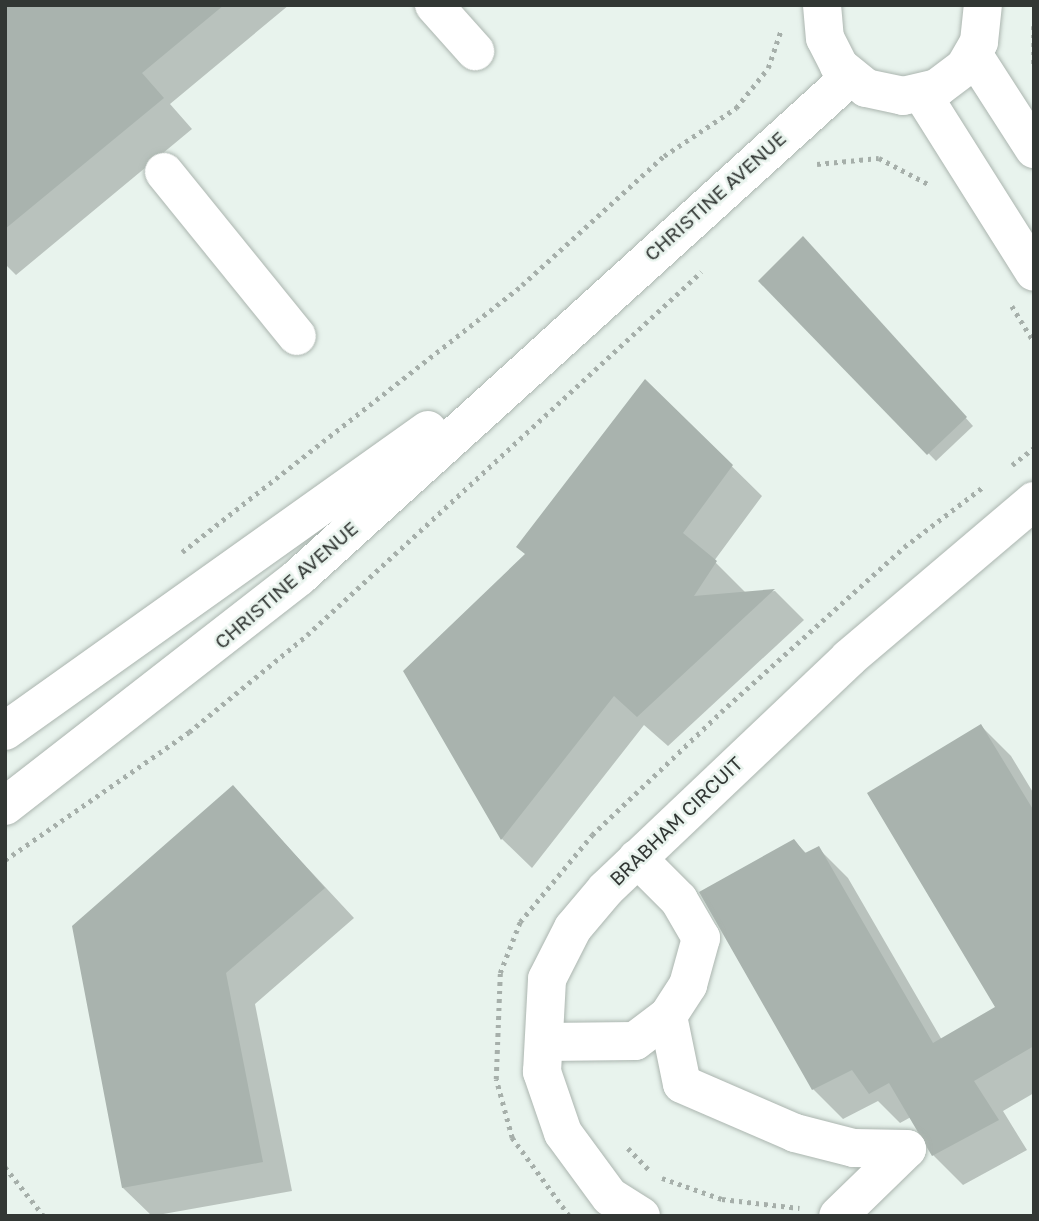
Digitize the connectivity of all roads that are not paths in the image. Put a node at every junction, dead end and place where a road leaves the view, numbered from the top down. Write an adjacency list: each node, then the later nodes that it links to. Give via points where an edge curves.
1 (435, 5): 4 (street)
2 (822, 5): 6 (street, via 825,38)
3 (983, 5): 5 (street)
4 (475, 51)
5 (973, 54): 7 (street, via 951,79); 8 (street)
6 (850, 77): 7 (street, via 884,94); 12 (street, CHRISTINE AVENUE)
7 (922, 94): 10 (street)
8 (1034, 149)
9 (164, 172): 11 (street)
10 (1034, 272)
11 (297, 336)
12 (550, 344): 14 (street, CHRISTINE AVENUE); 15 (street, CHRISTINE AVENUE, via 299,577)
13 (1034, 501): 16 (street, BRABHAM CIRCUIT, via 849,658)
14 (5, 731)
15 (5, 806)
16 (637, 858): 17 (street, via 680,900 701,938 698,964); 18 (street, BRABHAM CIRCUIT, via 573,928 547,979)
17 (668, 1016): 18 (street, via 635,1041); 19 (street, via 682,1084 794,1133 854,1148 907,1149)
18 (544, 1042): 20 (street, BRABHAM CIRCUIT, via 542,1072 563,1133 610,1197)
19 (840, 1214)
20 (642, 1216)

